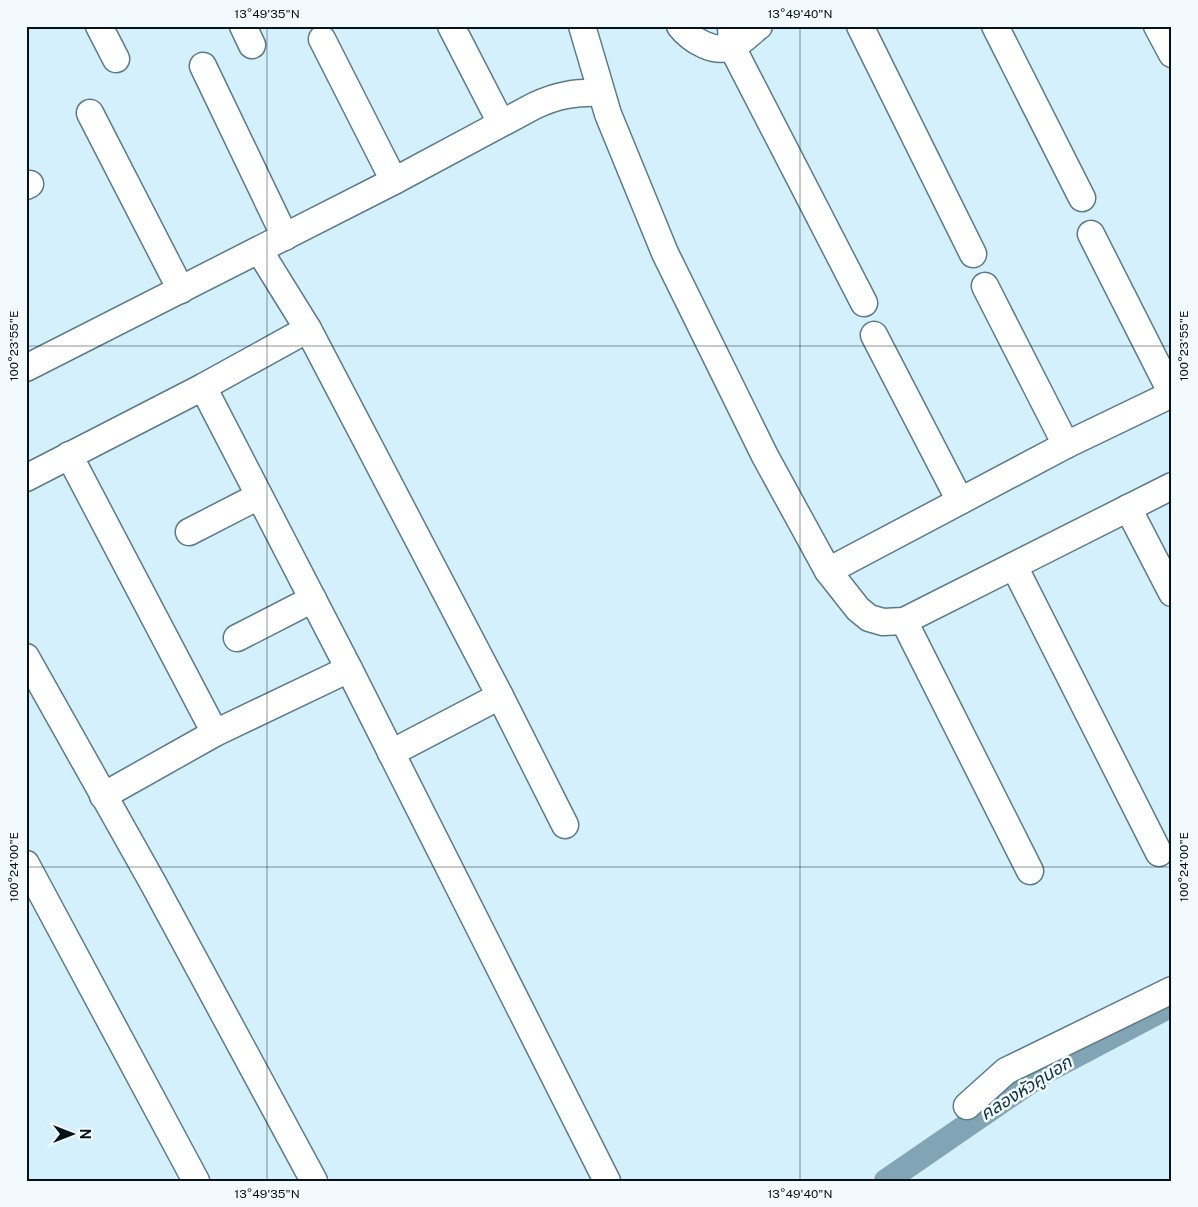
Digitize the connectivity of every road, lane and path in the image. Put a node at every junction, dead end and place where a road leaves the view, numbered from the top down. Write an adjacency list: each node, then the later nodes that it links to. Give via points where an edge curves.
1 (100, 26): 12 (street)
2 (451, 26): 16 (street)
3 (582, 26): 14 (street)
4 (680, 26): 9 (street, via 712,48)
5 (759, 26): 9 (street)
6 (860, 26): 22 (street)
7 (995, 26): 18 (street)
8 (1157, 26): 11 (street)
9 (732, 36): 25 (street)
10 (322, 38): 17 (street)
11 (1172, 54)
12 (116, 59)
13 (203, 66): 20 (street)
14 (601, 93): 16 (street, via 577,92 555,96); 40 (street, via 665,253 765,456)
15 (90, 113): 24 (street)
16 (501, 122): 17 (street)
17 (394, 181): 20 (street)
18 (1082, 198)
19 (1091, 234): 30 (street)
20 (285, 237): 21 (street)
21 (259, 250): 24 (street); 26 (street)
22 (974, 254)
23 (985, 286): 31 (street)
24 (181, 290): 28 (street)
25 (864, 303)
26 (308, 329): 29 (street); 47 (street)
27 (874, 335): 36 (street)
28 (26, 368)
29 (203, 388): 32 (street); 35 (street)
30 (1172, 394): 31 (street)
31 (1066, 445): 36 (street)
32 (69, 455): 33 (street); 48 (street)
33 (26, 478)
34 (1172, 486): 37 (street)
35 (259, 496): 38 (street); 42 (street)
36 (960, 501): 40 (street)
37 (1128, 508): 39 (street); 41 (street)
38 (189, 532)
39 (1014, 566): 43 (street); 52 (street)
40 (828, 571): 43 (street, via 869,618 883,622)
41 (1172, 593)
42 (313, 599): 44 (street); 46 (street)
43 (904, 621): 54 (street)
44 (237, 638)
45 (26, 657): 50 (street)
46 (349, 669): 48 (street); 49 (street)
47 (500, 696): 49 (street); 51 (street)
48 (216, 733): 50 (street)
49 (391, 753): 59 (street)
50 (103, 796): 58 (street)
51 (565, 825)
52 (1159, 854)
53 (26, 864): 57 (street)
54 (1030, 871)
55 (1172, 990): 56 (street, via 1006,1071)
56 (966, 1106)
57 (196, 1181)
58 (314, 1181)
59 (607, 1181)

